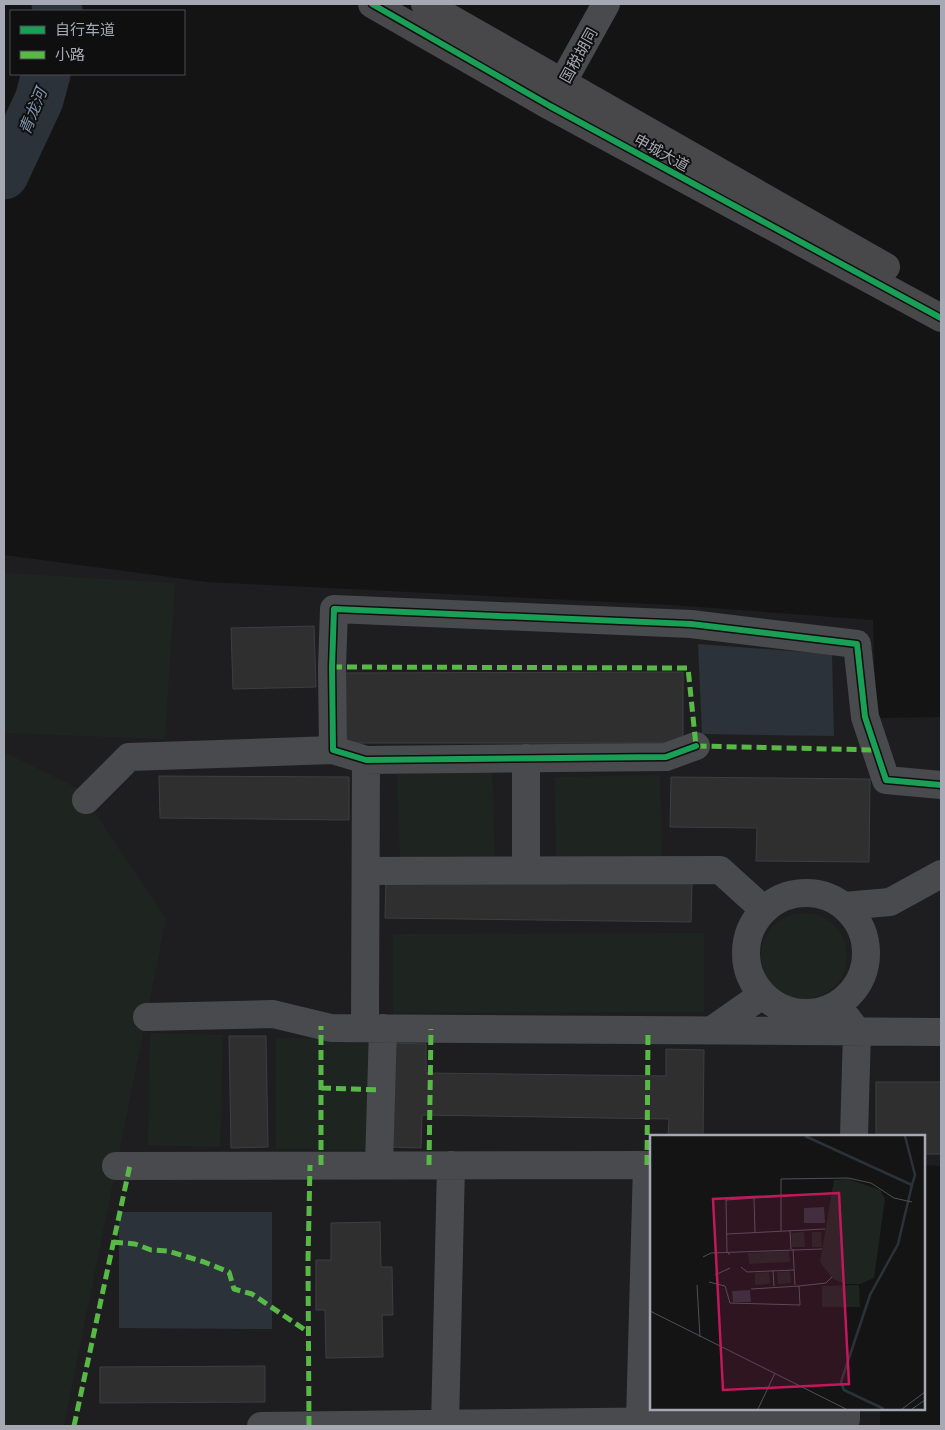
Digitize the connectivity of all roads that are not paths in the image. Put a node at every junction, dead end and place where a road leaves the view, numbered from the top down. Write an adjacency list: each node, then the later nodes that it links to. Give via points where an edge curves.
1 (372, 4): 4 (main road, 申城大道)
2 (424, 4): 4 (main road)
3 (606, 4): 4 (street, 国税胡同)
4 (556, 95): 5 (main road); 6 (main road, 申城大道)
5 (941, 298)
6 (941, 318)
7 (696, 746): 9 (street, via 666,757)
8 (333, 750): 10 (street); 11 (street, via 334,609 691,624 857,644 865,717 886,780); 12 (street, via 130,757)
9 (526, 758): 10 (street); 13 (street)
10 (366, 760): 14 (street)
11 (941, 785)
12 (86, 800)
13 (526, 870): 14 (street); 17 (street, via 720,870)
14 (366, 871): 21 (street)
15 (941, 874): 16 (street, via 890,902)
16 (844, 906): 17 (street, via 818,893 797,892 779,898); 19 (street, via 854,915 864,933 867,954 863,975 852,993)
17 (763, 909): 18 (street, via 745,942 751,980)
18 (762, 995): 19 (street, via 778,1007 796,1013 816,1013); 22 (street)
19 (836, 1006): 23 (street)
20 (147, 1016): 21 (street, via 273,1014 331,1028)
21 (374, 1028): 22 (street); 26 (street)
22 (712, 1030): 23 (street)
23 (857, 1031): 24 (street); 25 (street)
24 (941, 1032)
25 (854, 1135)
26 (379, 1165): 27 (street); 29 (street)
27 (451, 1165): 28 (street); 32 (street)
28 (649, 1165): 31 (street)
29 (116, 1166)
30 (846, 1410): 31 (street, via 846,1419)
31 (640, 1421): 32 (street)
32 (445, 1425): 33 (street)
33 (261, 1426)

